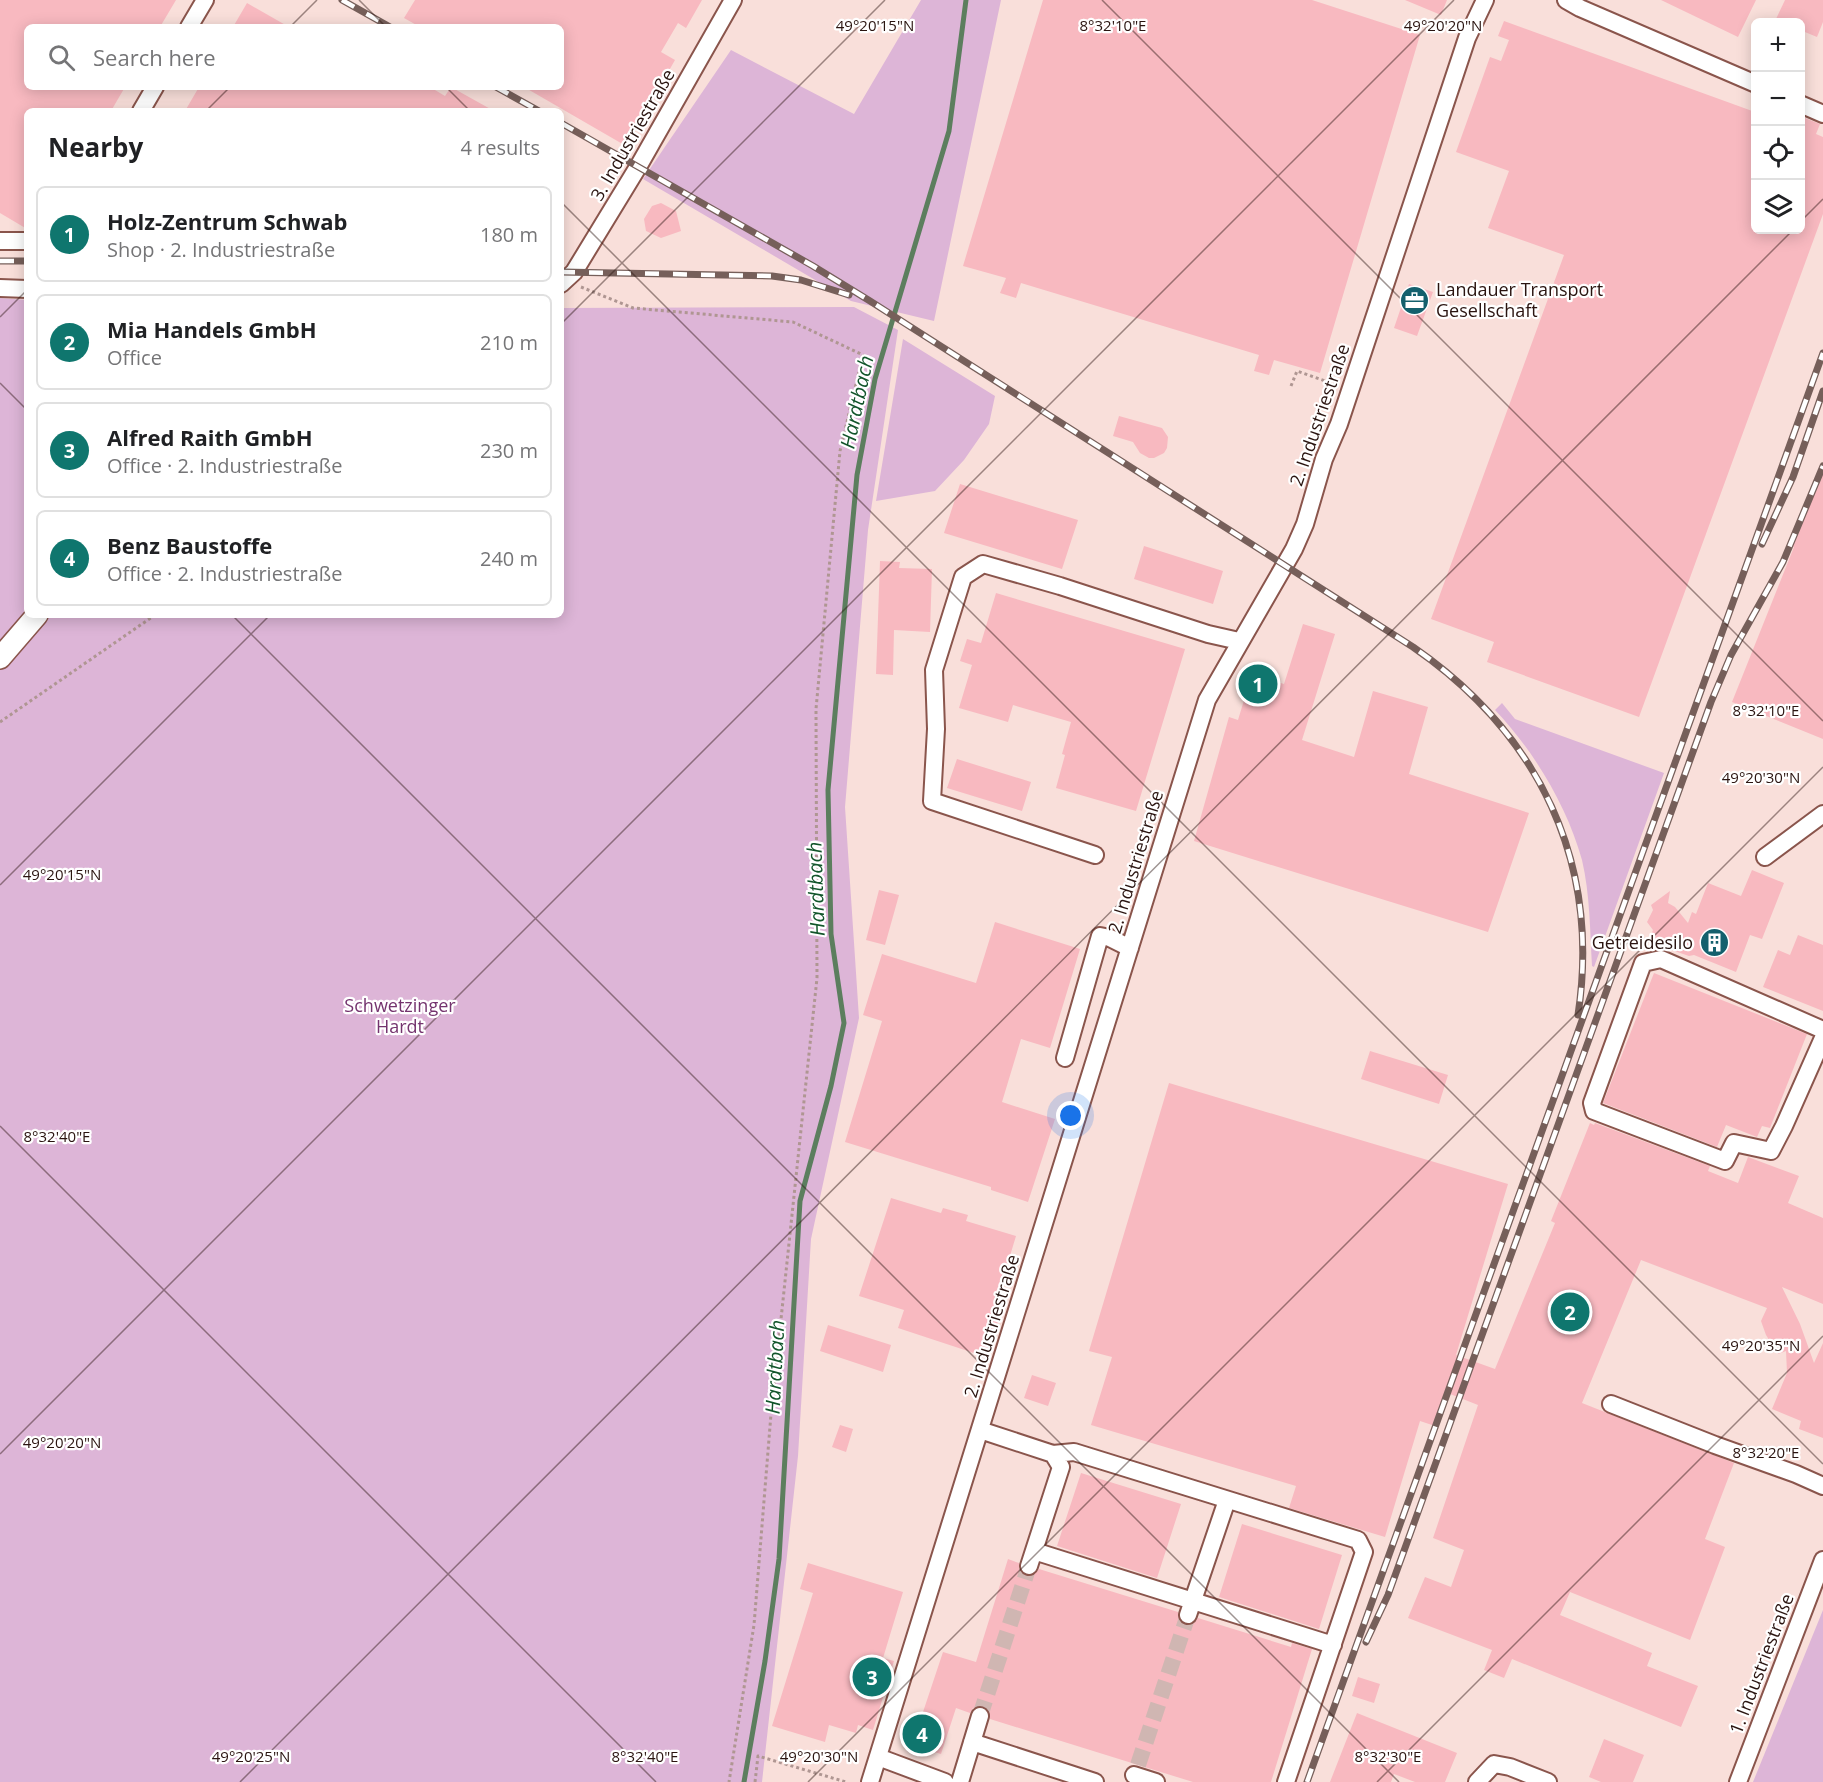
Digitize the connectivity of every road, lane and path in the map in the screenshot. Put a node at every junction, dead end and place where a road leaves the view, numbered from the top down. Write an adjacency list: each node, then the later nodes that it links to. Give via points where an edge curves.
1 (205, 0): 5 (street)
2 (733, 0): 13 (street, 3. Industriestraße, via 638,167)
3 (1485, 0): 18 (street, 2. Industriestraße, via 1467,38)
4 (1566, 0): 6 (street)
5 (191, 24)
6 (1751, 82)
7 (152, 90): 9 (street)
8 (1805, 106): 10 (street)
9 (143, 108)
10 (1823, 114)
11 (0, 241): 12 (street)
12 (24, 241)
13 (564, 282)
14 (564, 283): 43 (path, via 633,308 793,322 863,355 840,452 822,639 816,709 817,978 771,1414 754,1625)
15 (0, 288): 16 (street)
16 (24, 289)
17 (1291, 386): 18 (path, via 1297,371)
18 (1350, 390): 21 (street, 2. Industriestraße, via 1294,549)
19 (34, 618): 22 (main road)
20 (151, 618): 23 (path)
21 (1239, 642): 25 (street, via 983,564 963,577 934,670 932,801); 27 (street, 2. Industriestraße, via 1207,700)
22 (0, 658)
23 (0, 722)
24 (1823, 814): 26 (street)
25 (1095, 855)
26 (1765, 857)
27 (1130, 948): 30 (street, via 1100,936); 32 (street, 2. Industriestraße)
28 (1823, 1030): 29 (street, via 1661,958 1643,963 1593,1103 1594,1111 1725,1161 1734,1143 1771,1151)
29 (1823, 1038)
30 (1065, 1058)
31 (1611, 1404): 34 (street)
32 (980, 1430): 33 (street); 41 (street, 2. Industriestraße)
33 (1053, 1454): 35 (street, via 1074,1452); 37 (street, via 1061,1467 1032,1559)
34 (1823, 1486)
35 (1227, 1500): 37 (street); 38 (street, via 1358,1540 1364,1552)
36 (1823, 1560): 54 (street, 1. Industriestraße)
37 (1190, 1608): 38 (street)
38 (1333, 1645): 51 (street)
39 (980, 1716): 40 (street)
40 (972, 1742): 48 (street); 49 (street)
41 (878, 1757): 46 (street, 2. Industriestraße); 47 (street)
42 (1134, 1774): 50 (street)
43 (729, 1782)
44 (755, 1782): 45 (path, via 758,1756)
45 (846, 1782)
46 (870, 1782)
47 (945, 1782)
48 (960, 1782)
49 (1095, 1782)
50 (1156, 1782)
51 (1286, 1782)
52 (1477, 1782): 53 (street, via 1494,1764)
53 (1548, 1782)
54 (1738, 1782)

